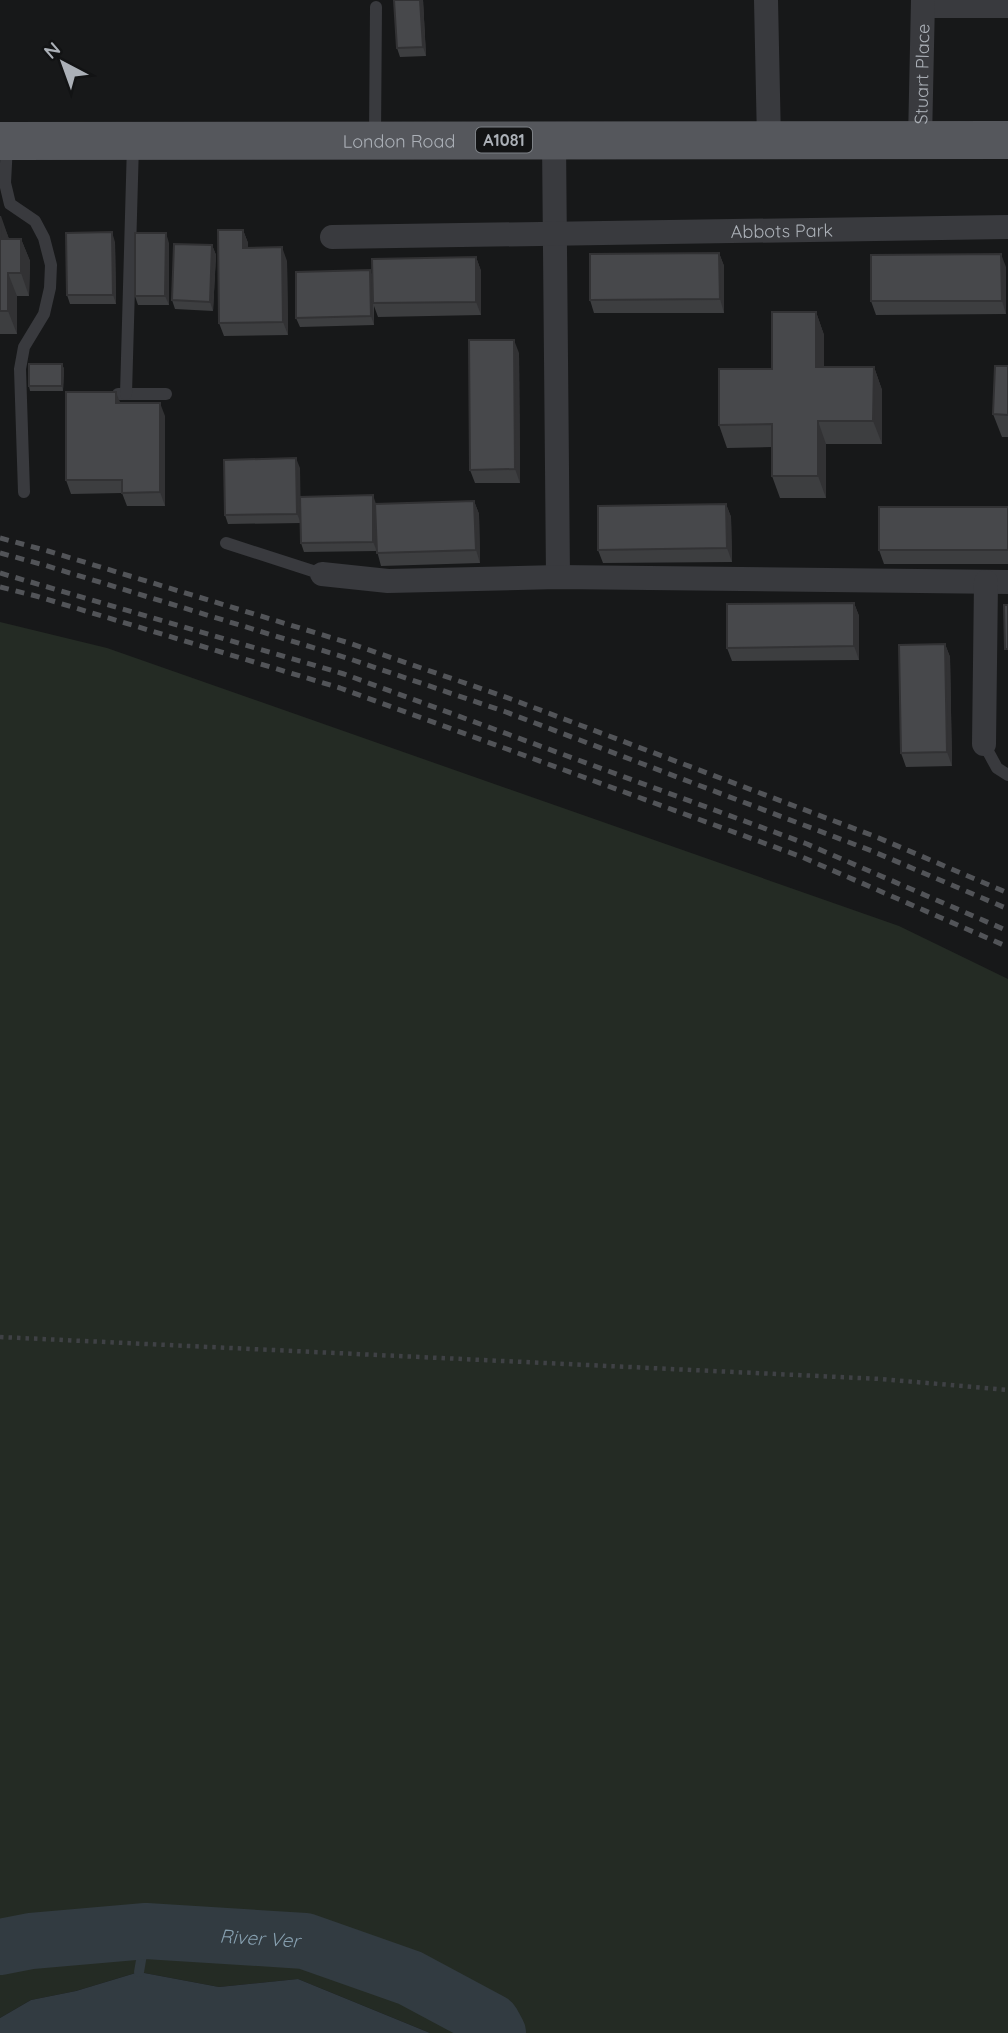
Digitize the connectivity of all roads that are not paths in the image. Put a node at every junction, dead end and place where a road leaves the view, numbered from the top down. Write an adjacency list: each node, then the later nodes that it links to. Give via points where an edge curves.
1 (766, 0): 10 (street)
2 (923, 3): 3 (street, Stuart Place); 11 (street, Stuart Place)
3 (1008, 6)
4 (376, 7): 6 (lane)
5 (134, 140): 6 (main road, London Road / A1081); 8 (main road, London Road / A1081); 16 (lane)
6 (375, 140): 9 (main road, London Road / A1081)
7 (1008, 140): 11 (main road, London Road / A1081)
8 (4, 141): 18 (lane, via 10,204 35,221 51,265 44,314 24,347 20,369)
9 (554, 141): 10 (main road, London Road / A1081); 13 (street)
10 (769, 141): 11 (main road, London Road / A1081)
11 (920, 141)
12 (1008, 228): 13 (street, Abbots Park)
13 (556, 234): 14 (street, Abbots Park); 21 (street)
14 (332, 237)
15 (99, 394): 16 (lane)
16 (126, 394): 17 (lane)
17 (166, 394)
18 (23, 492)
19 (226, 543): 20 (lane)
20 (322, 574): 21 (street, via 388,581)
21 (558, 577): 22 (street)
22 (997, 582): 23 (street)
23 (984, 744): 24 (lane, via 997,768)
24 (1008, 775)

